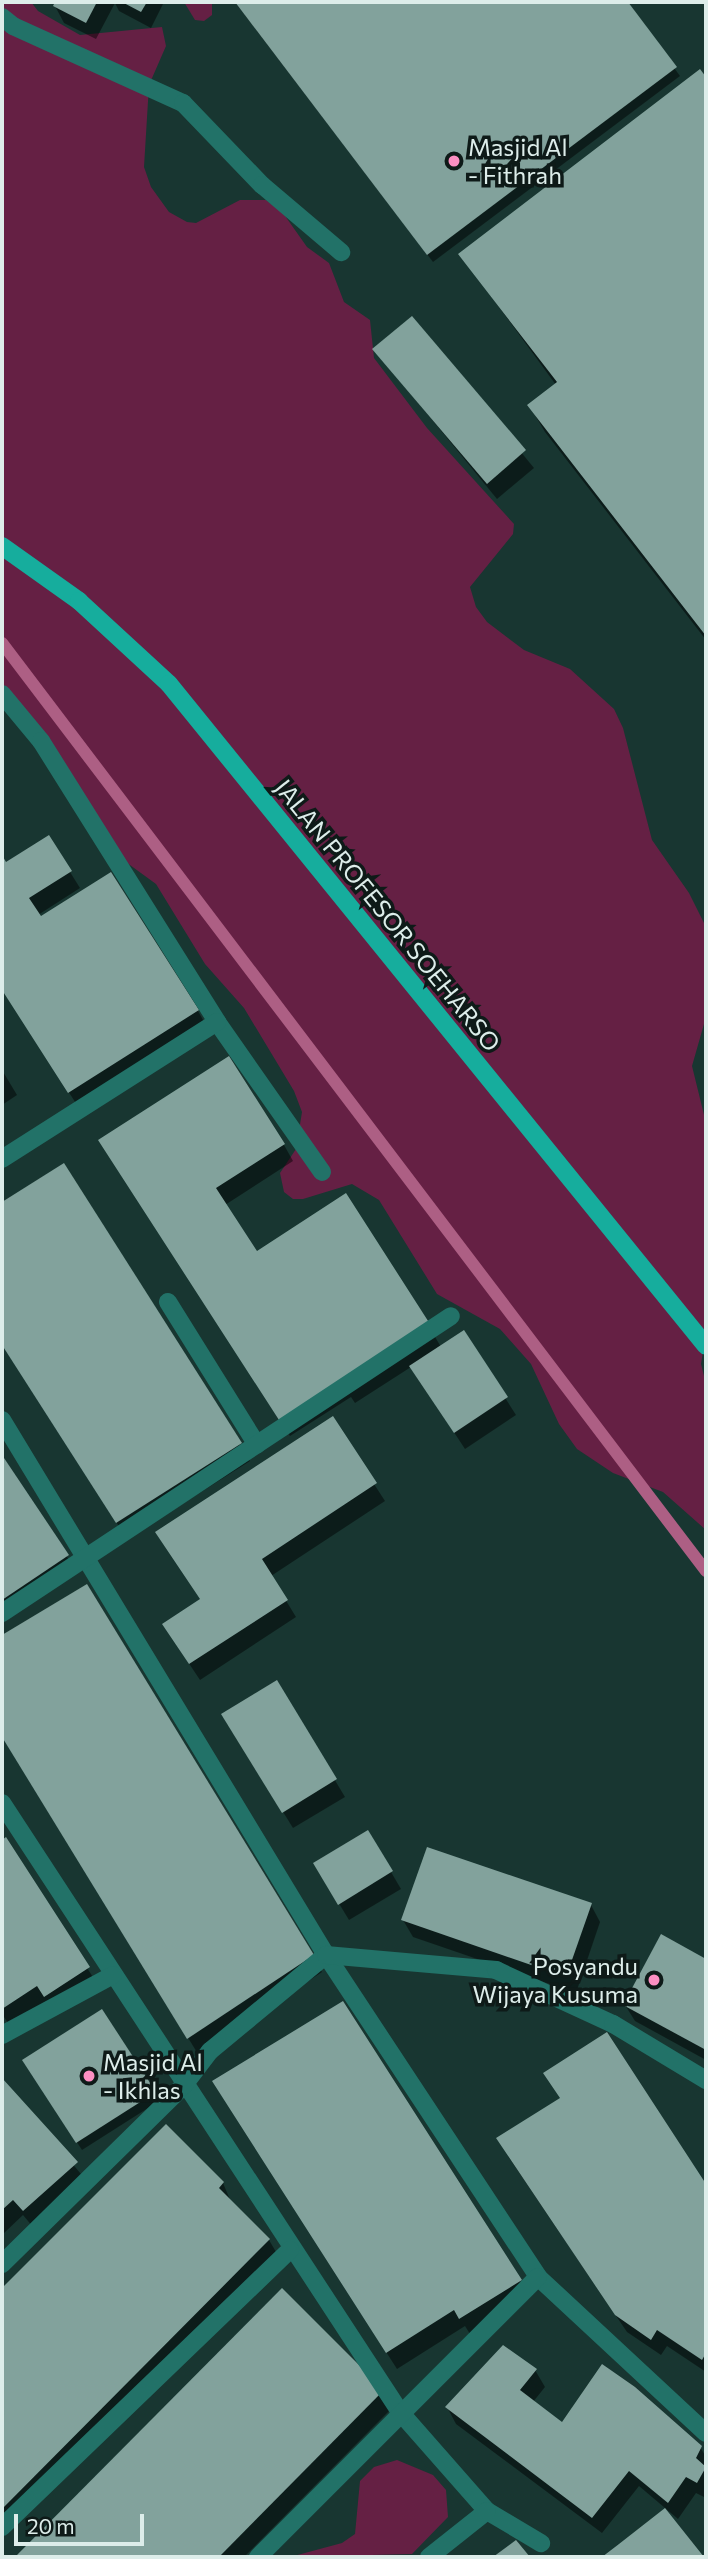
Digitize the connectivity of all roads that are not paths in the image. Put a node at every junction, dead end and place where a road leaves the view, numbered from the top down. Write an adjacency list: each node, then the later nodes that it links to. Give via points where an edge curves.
1 (2, 17): 2 (street, via 183,103 262,185)
2 (341, 252)
3 (2, 547): 10 (main road, JALAN PROFESOR SOEHARSO, via 79,601 169,684)
4 (2, 694): 5 (street, via 41,741)
5 (216, 1022): 6 (street); 7 (street)
6 (2, 1159)
7 (322, 1172)
8 (168, 1302): 12 (street)
9 (451, 1316): 12 (street)
10 (706, 1346)
11 (2, 1420): 13 (street)
12 (257, 1445): 13 (street)
13 (86, 1559): 14 (street); 16 (street)
14 (2, 1613)
15 (2, 1803): 17 (street)
16 (326, 1955): 19 (street, via 496,1970 612,2024); 20 (street, via 210,2051); 23 (street)
17 (113, 1976): 18 (street); 20 (street)
18 (2, 2035)
19 (706, 2080)
20 (184, 2085): 21 (street); 22 (street)
21 (290, 2250): 24 (street); 27 (street)
22 (2, 2264)
23 (538, 2277): 24 (street); 25 (street)
24 (400, 2412): 26 (street); 29 (street)
25 (705, 2430)
26 (488, 2511): 28 (street); 30 (street)
27 (2, 2527)
28 (541, 2543)
29 (258, 2557)
30 (429, 2557)

